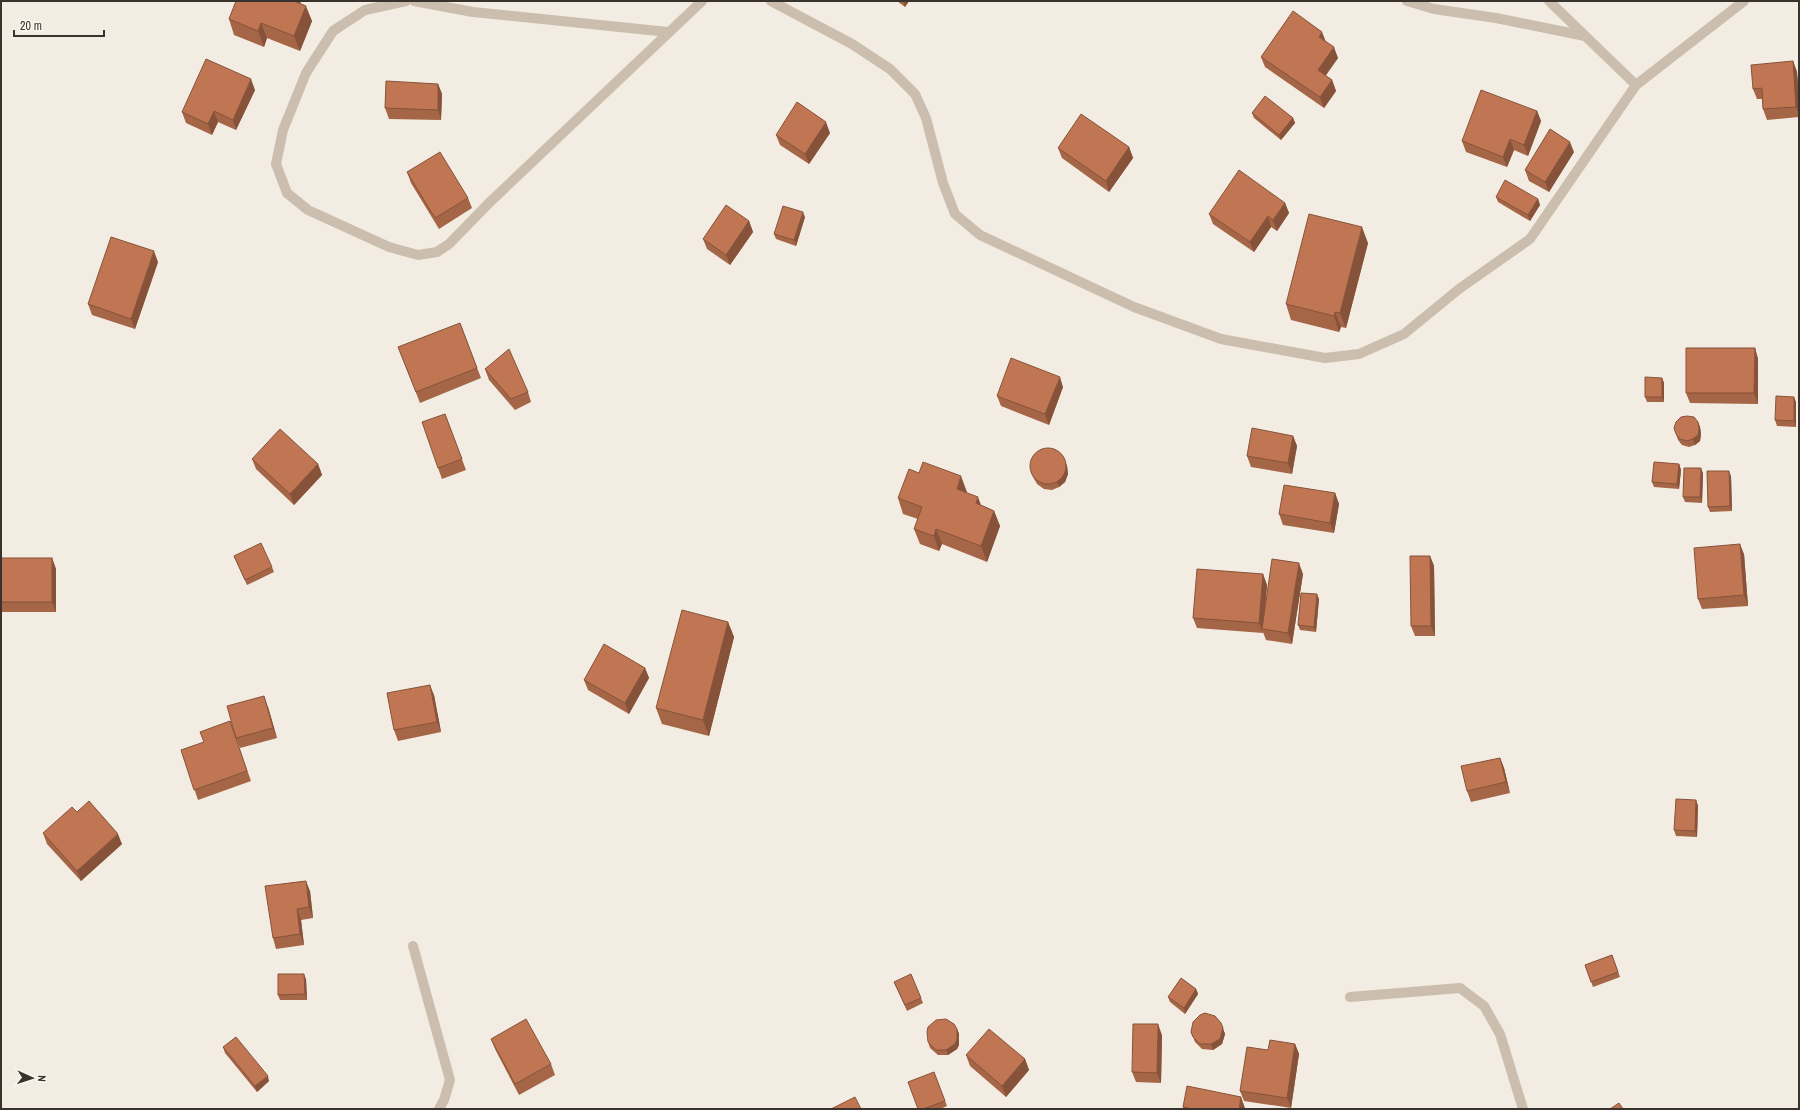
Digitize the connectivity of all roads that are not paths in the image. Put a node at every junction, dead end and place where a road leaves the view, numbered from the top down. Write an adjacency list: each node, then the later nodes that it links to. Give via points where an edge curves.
1 (406, 1): 8 (street, via 365,10 334,31 306,73 283,130 276,164 287,193 308,210 389,247 418,255 436,252 449,244)
2 (414, 1): 8 (street, via 473,12)
3 (702, 1): 8 (street)
4 (771, 1): 10 (street, via 852,44 890,69 916,94 926,118 943,183 955,214 980,235 1134,307 1221,339 1325,358 1358,354 1404,334 1459,289 1530,239)
5 (1407, 1): 9 (street, via 1434,9 1496,18)
6 (1548, 1): 9 (street)
7 (1744, 1): 10 (street)
8 (668, 32)
9 (1585, 36): 10 (street)
10 (1636, 85)
11 (413, 946): 13 (street, via 450,1080)
12 (1350, 997): 14 (street, via 1460,988 1484,1006 1500,1034)
13 (439, 1109)
14 (1523, 1109)

